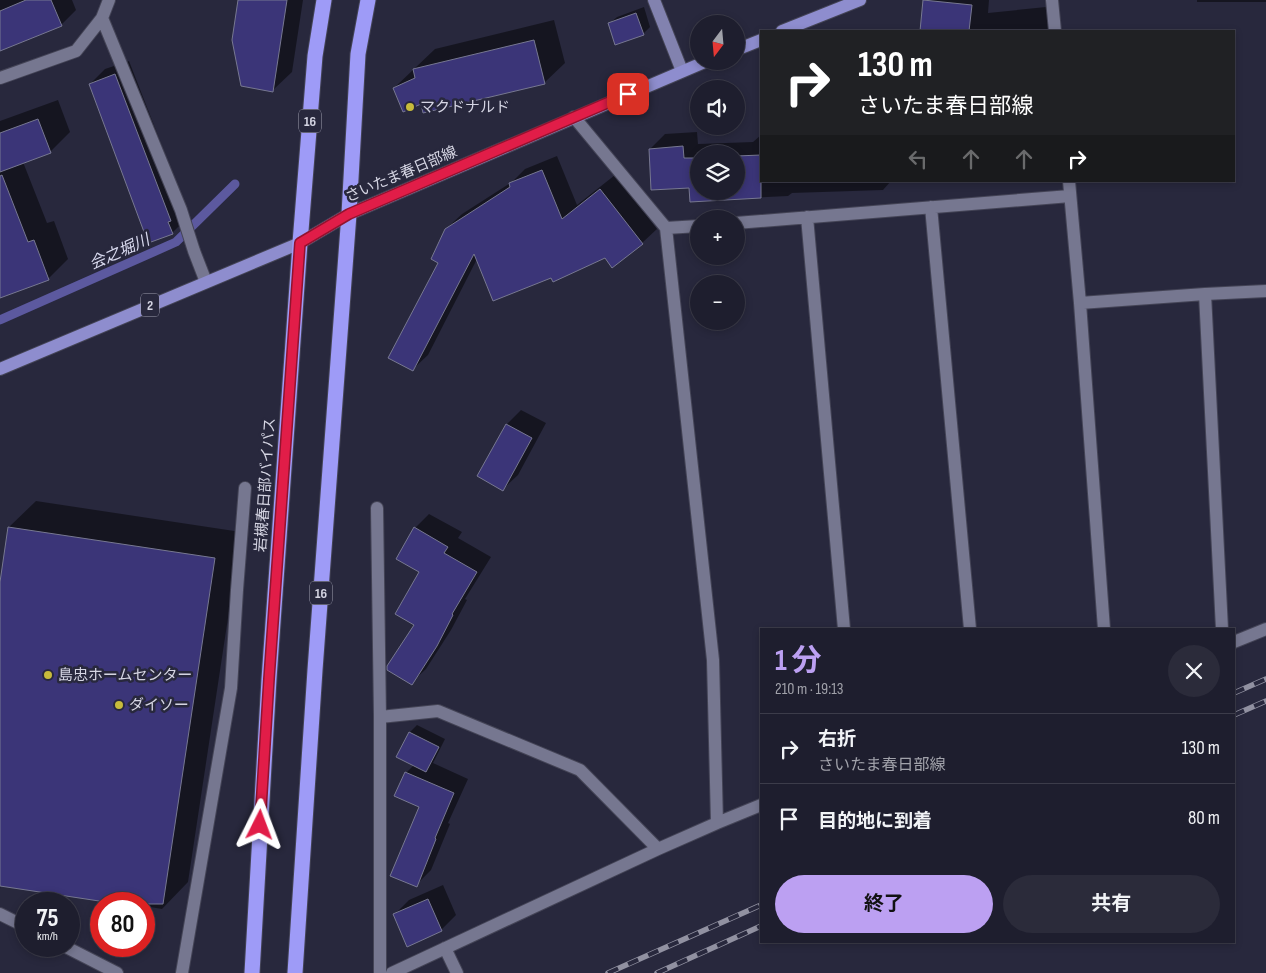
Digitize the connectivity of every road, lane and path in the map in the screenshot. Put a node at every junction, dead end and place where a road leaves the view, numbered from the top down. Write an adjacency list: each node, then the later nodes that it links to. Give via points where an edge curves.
1 (109, 0): 7 (street)
2 (324, 0): 24 (highway, 岩槻春日部バイパス / 16, via 315,56)
3 (368, 0): 19 (highway, 16, via 358,54)
4 (654, 0): 13 (street)
5 (860, 0): 8 (main road)
6 (1052, 0): 9 (street)
7 (102, 18): 14 (street, via 76,51); 25 (street, via 181,210)
8 (785, 30)
9 (1055, 30)
10 (760, 40): 11 (main road)
11 (745, 46)
12 (690, 68): 13 (main road, さいたま春日部線 / 2)
13 (682, 71): 15 (main road, さいたま春日部線 / 2)
14 (0, 78)
15 (574, 117): 19 (main road, さいたま春日部線 / 2); 23 (street)
16 (1069, 182): 17 (street)
17 (1070, 196): 18 (street); 28 (street)
18 (931, 207): 20 (street); 33 (street)
19 (349, 214): 24 (main road, さいたま春日部線 / 2); 49 (highway, 16)
20 (807, 217): 21 (street); 32 (street)
21 (745, 222)
22 (690, 227): 23 (street)
23 (666, 228): 40 (street, via 713,660)
24 (300, 243): 25 (main road, さいたま春日部線 / 2); 48 (highway, 岩槻春日部バイパス / 16, via 269,669)
25 (206, 282): 29 (main road, さいたま春日部線 / 2)
26 (1266, 291): 27 (street)
27 (1205, 294): 28 (street); 35 (street)
28 (1080, 303): 34 (street)
29 (0, 369)
30 (245, 488): 47 (street, via 231,688)
31 (377, 508): 38 (street)
32 (844, 628)
33 (970, 628)
34 (1104, 628)
35 (1222, 628)
36 (1266, 629): 37 (street)
37 (1235, 642)
38 (380, 717): 41 (street, via 438,711 580,770); 50 (street)
39 (760, 805): 40 (street)
40 (717, 823): 41 (street)
41 (658, 848): 44 (street)
42 (0, 914): 43 (street)
43 (15, 922)
44 (445, 948): 51 (street); 52 (street)
45 (80, 954): 46 (street)
46 (117, 973)
47 (182, 973)
48 (252, 973)
49 (295, 973)
50 (380, 973)
51 (392, 973)
52 (456, 973)

